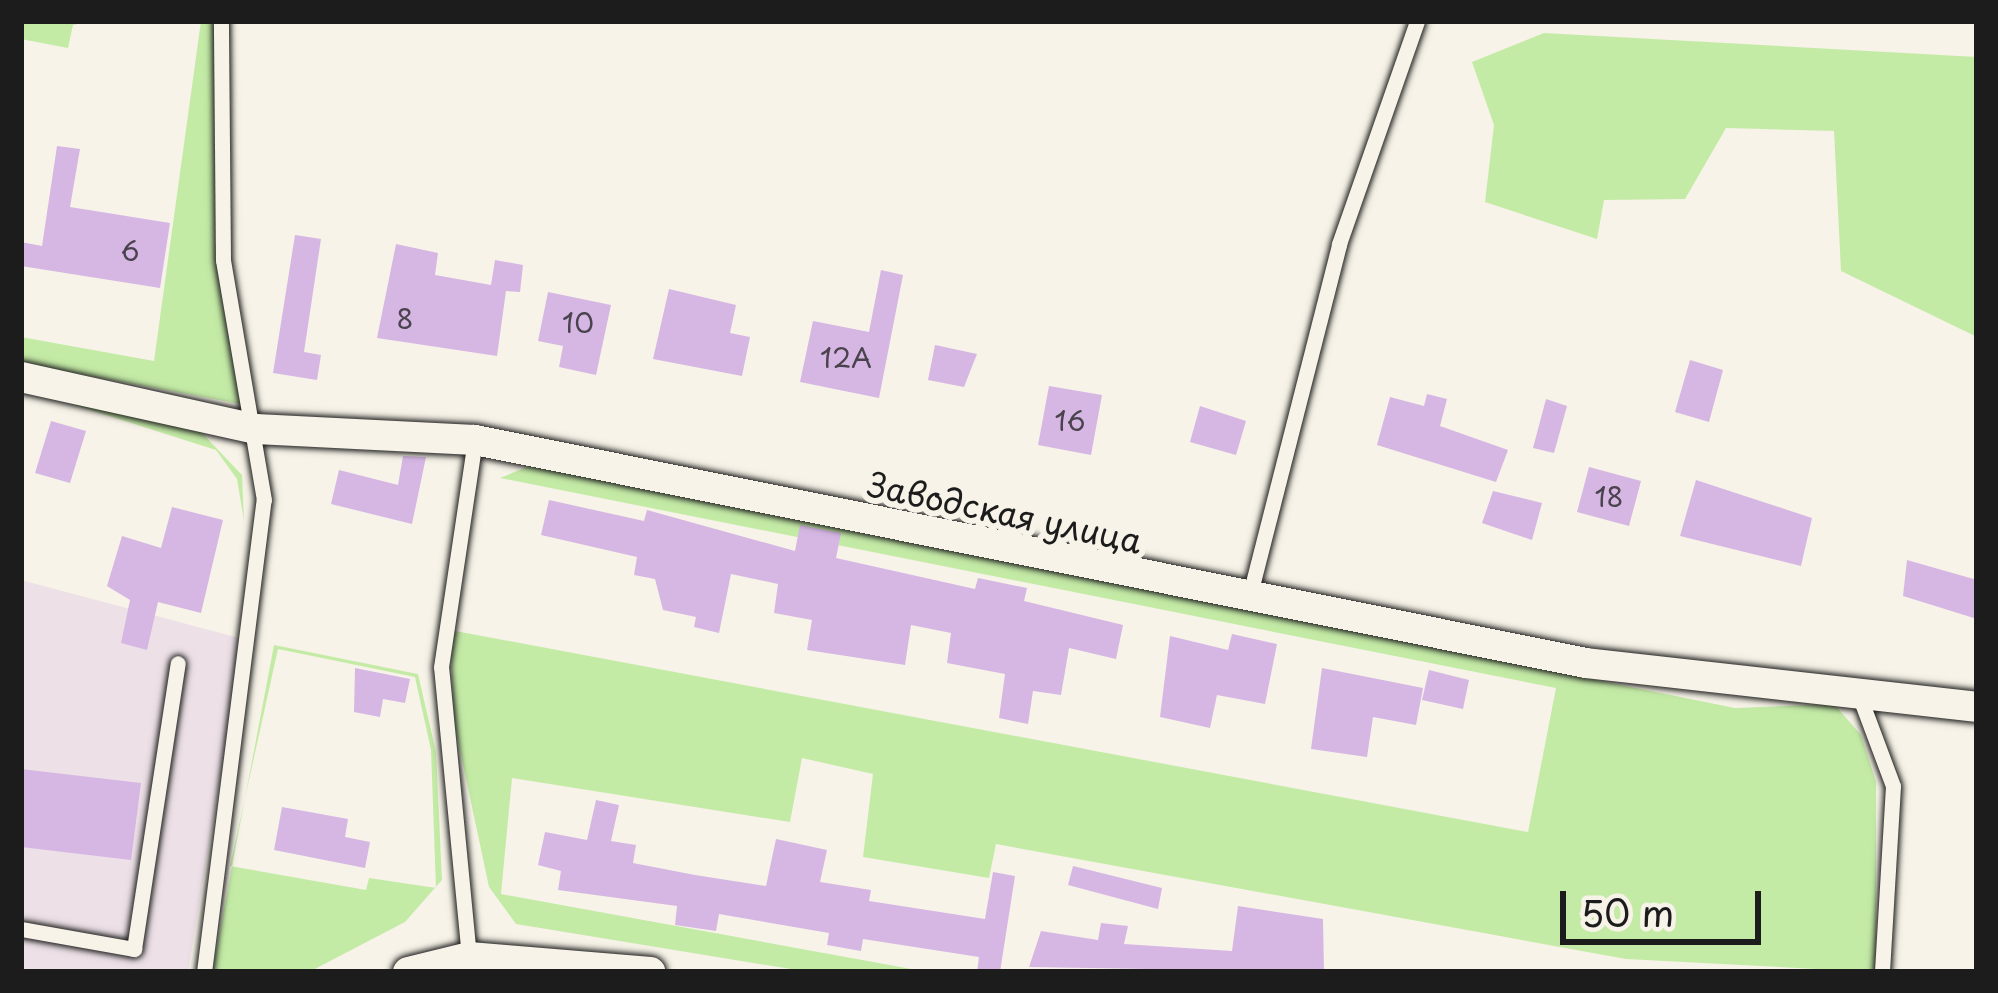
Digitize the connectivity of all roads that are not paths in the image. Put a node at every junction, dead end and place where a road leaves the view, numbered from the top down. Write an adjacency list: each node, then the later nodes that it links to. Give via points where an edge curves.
1 (221, 21): 4 (lane, via 223,260)
2 (1417, 21): 6 (lane, via 1339,244)
3 (21, 376): 4 (street, Заводская улица)
4 (256, 429): 5 (street, Заводская улица); 12 (lane, via 256,631)
5 (475, 440): 6 (street, Заводская улица); 11 (lane, via 441,667)
6 (1249, 598): 8 (street, Заводская улица, via 1586,663)
7 (178, 663): 10 (lane, via 134,949)
8 (1856, 690): 9 (street, Заводская улица); 15 (lane, via 1893,785)
9 (1977, 707)
10 (21, 929)
11 (469, 957): 13 (street); 14 (street)
12 (204, 972)
13 (408, 972)
14 (650, 972)
15 (1882, 972)

